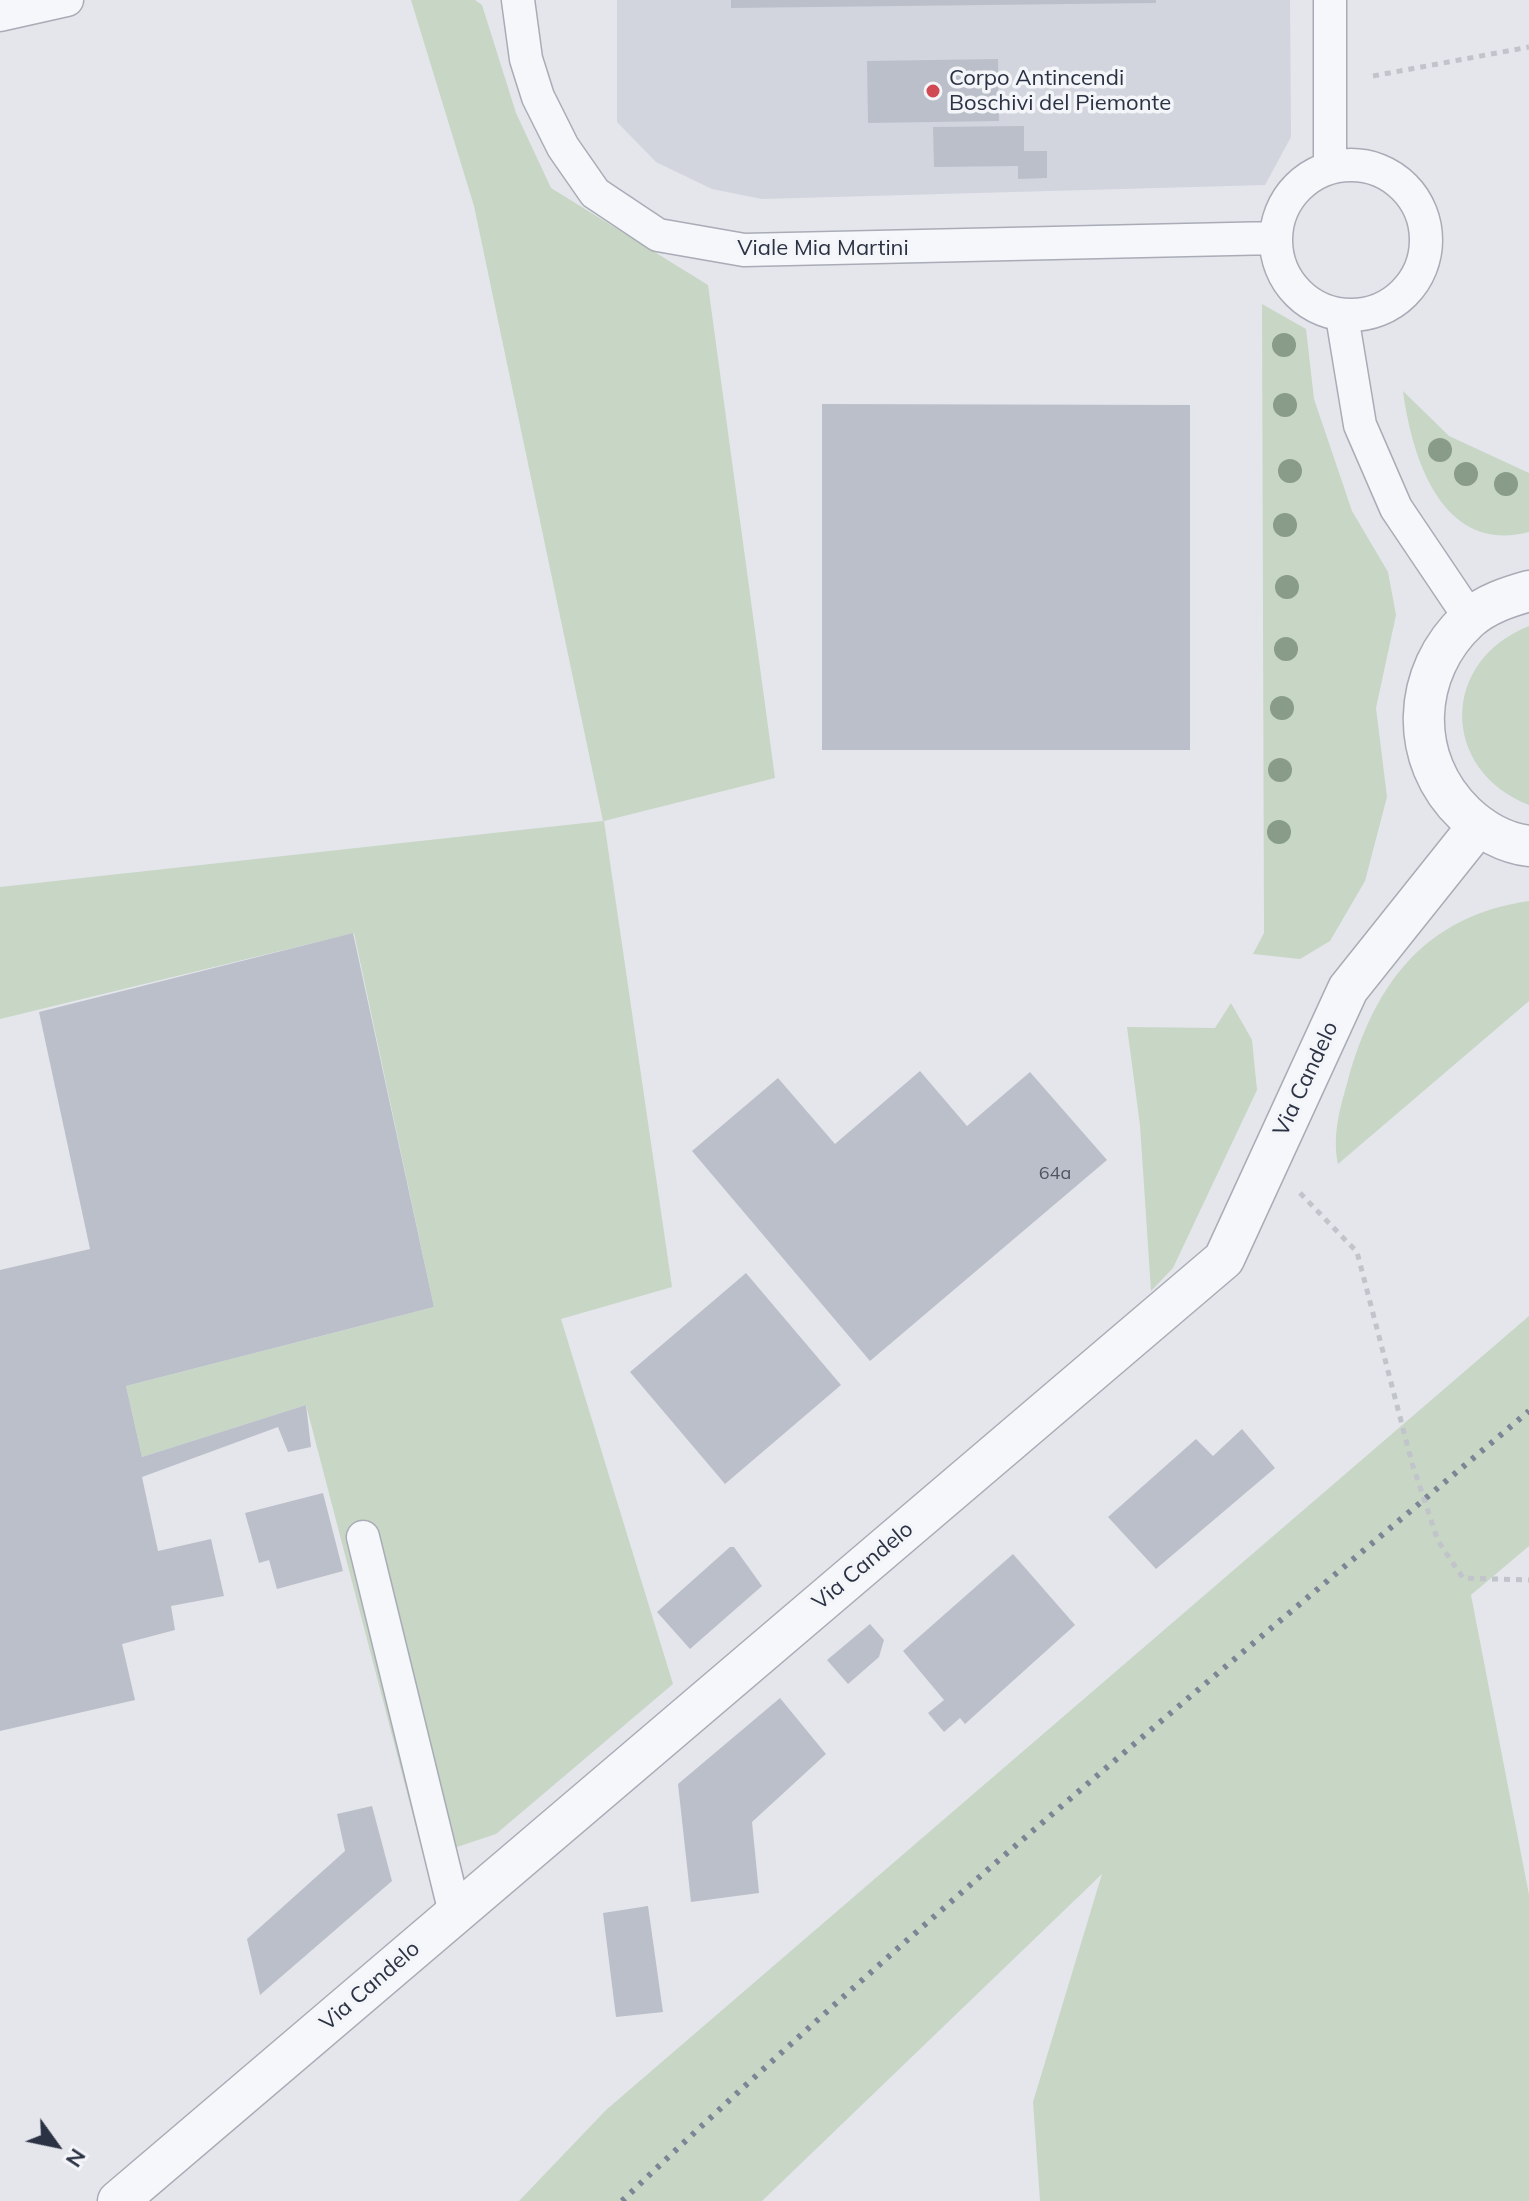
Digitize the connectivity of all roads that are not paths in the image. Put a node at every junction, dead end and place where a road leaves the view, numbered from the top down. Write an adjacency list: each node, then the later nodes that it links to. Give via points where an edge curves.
1 (67, 0): 4 (street)
2 (518, 0): 6 (street, Viale Mia Martini, via 526,59 563,147 595,193 658,235 744,250)
3 (1330, 0): 5 (street)
4 (0, 15)
5 (1330, 167): 6 (street, via 1291,194); 7 (street, via 1355,164 1401,182 1425,225 1426,253 1416,280 1396,301 1371,313)
6 (1275, 238): 7 (street, via 1283,271 1302,298)
7 (1342, 316): 9 (street, via 1360,425 1396,508)
8 (1529, 591): 9 (street)
9 (1470, 618): 10 (street, via 1443,648 1427,684 1422,724 1430,763 1442,787)
10 (1478, 826): 11 (street, via 1515,845); 13 (street, Via Candelo, via 1348,989 1224,1259)
11 (1529, 846)
12 (363, 1537): 13 (street)
13 (455, 1913): 14 (street, Via Candelo)
14 (118, 2201)

